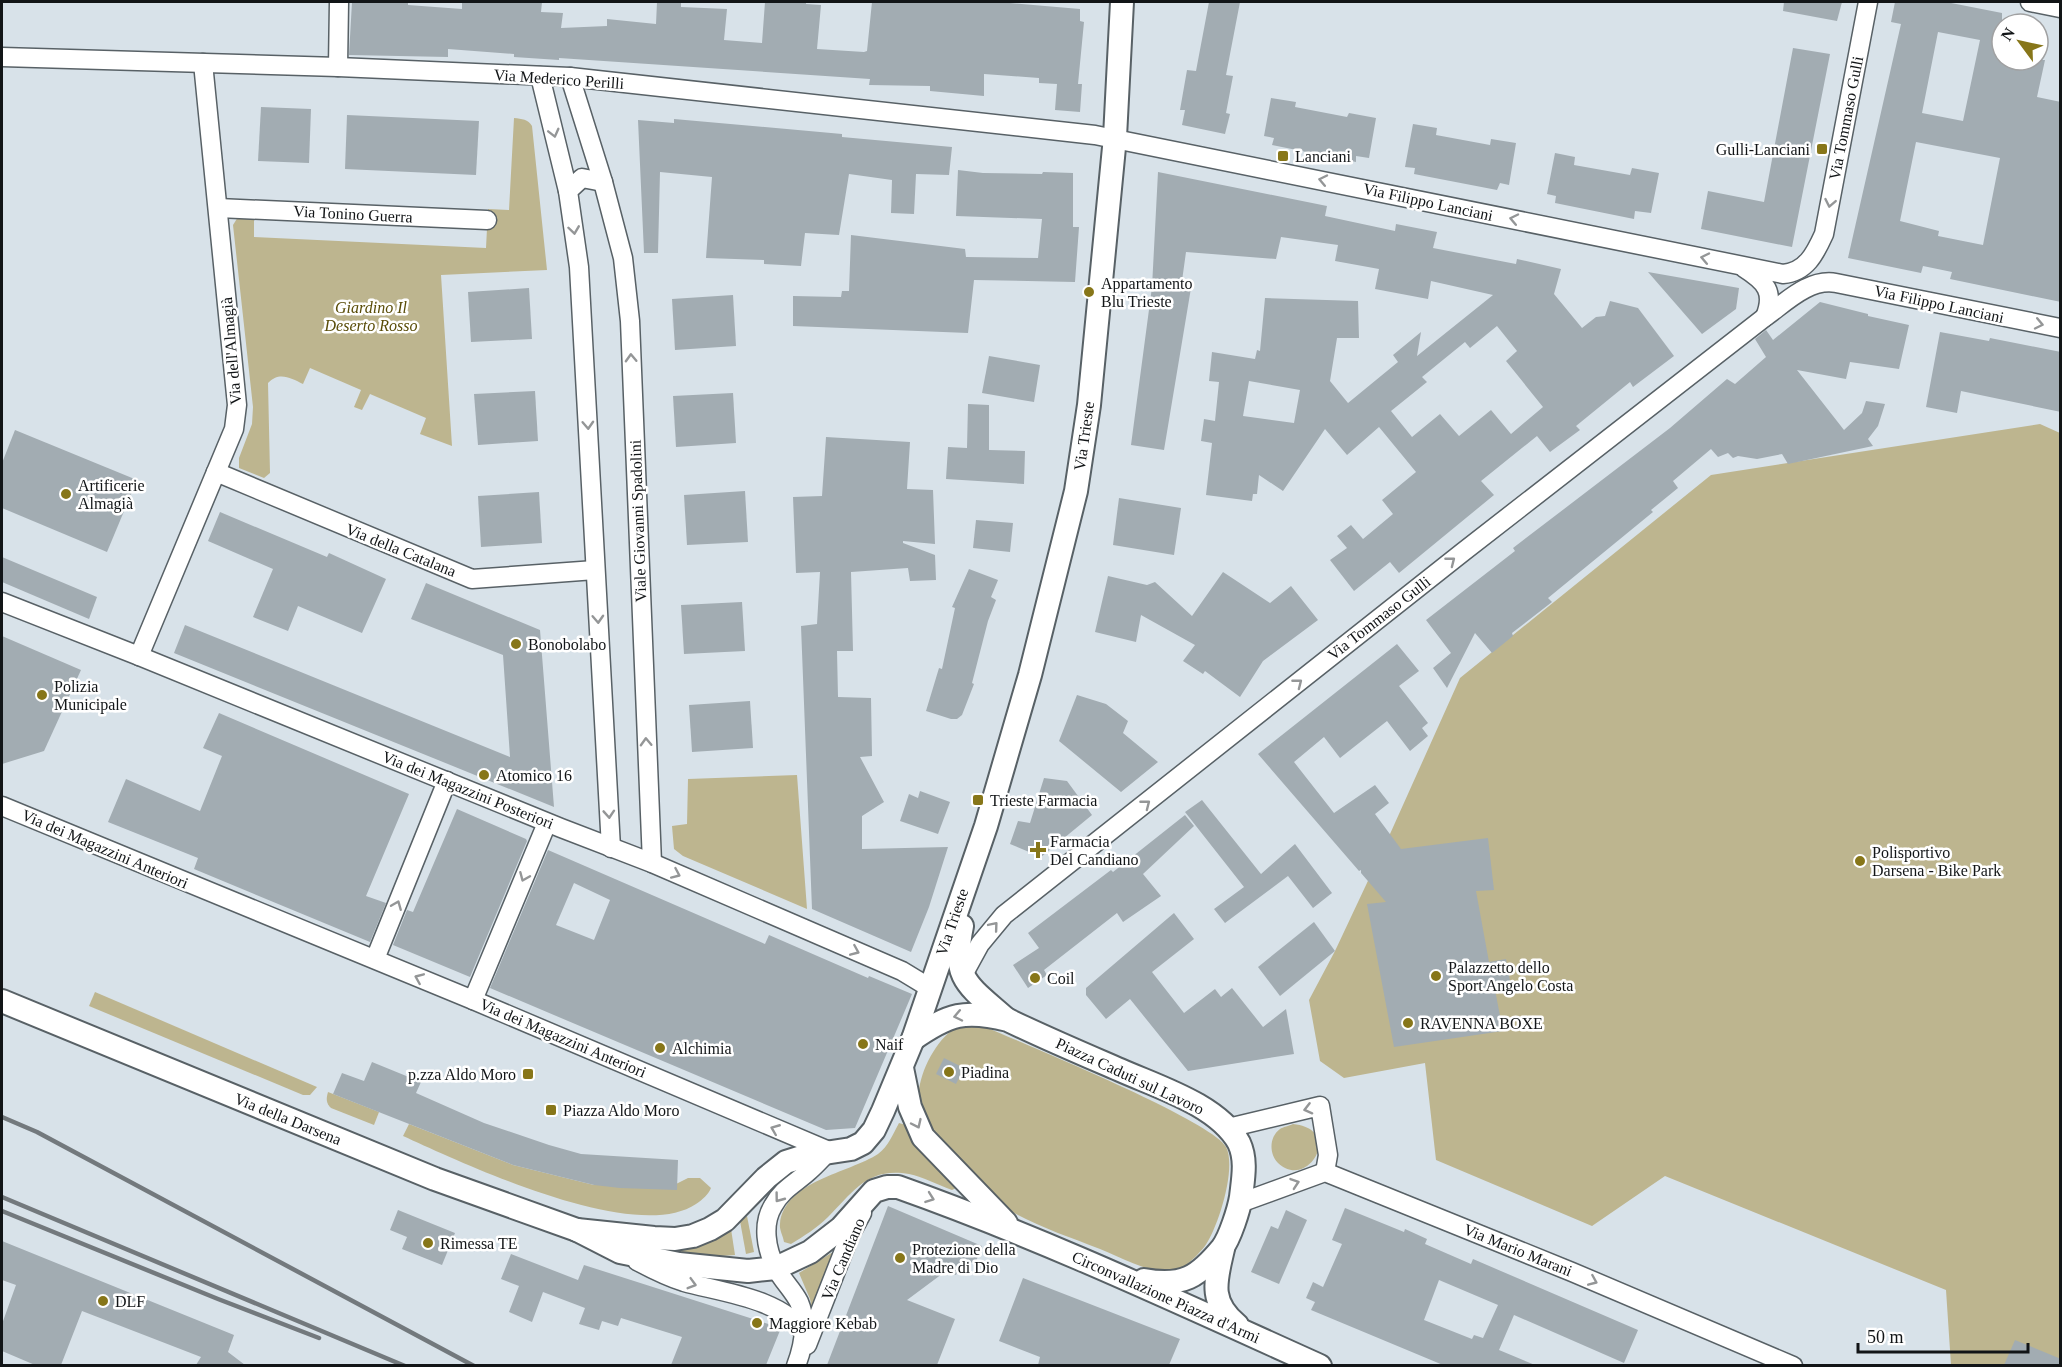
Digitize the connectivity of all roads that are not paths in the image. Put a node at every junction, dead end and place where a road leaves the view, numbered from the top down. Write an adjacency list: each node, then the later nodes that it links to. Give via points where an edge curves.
1 (339, 2): 8 (street)
2 (1122, 2): 11 (street, Via Trieste)
3 (1869, 2): 16 (street, Via Tommaso Gulli, one-way to 16)
4 (2030, 2): 5 (street)
5 (2061, 8)
6 (2, 57): 7 (street, Via Mederico Perilli)
7 (203, 63): 8 (street, Via Mederico Perilli); 14 (street, Via dell'Almagià)
8 (338, 67): 9 (street, Via Mederico Perilli)
9 (540, 76): 10 (street, Via Mederico Perilli); 13 (street, one-way to 13)
10 (570, 77): 11 (street, Via Mederico Perilli); 12 (street, Viale Giovanni Spadolini)
11 (1115, 137): 17 (street, Via Filippo Lanciani, one-way to 11); 30 (street, Via Trieste, via 1089,405 1076,490 1030,675)
12 (603, 182): 13 (street, via 582,178); 31 (street, Viale Giovanni Spadolini, one-way to 12, via 630,321 623,258)
13 (568, 191): 23 (street, one-way to 23, via 579,267)
14 (218, 208): 15 (street, Via Tonino Guerra); 22 (street, Via dell'Almagià, via 237,405 234,429)
15 (487, 220)
16 (1824, 234): 18 (street, Via Tommaso Gulli, via 1806,266); 19 (street, Via Tommaso Gulli)
17 (1741, 266): 18 (street, Via Filippo Lanciani); 20 (street, Via Filippo Lanciani, via 1763,282 1769,292)
18 (1783, 274)
19 (1822, 282): 20 (street, Via Tommaso Gulli); 21 (street, Via Filippo Lanciani, one-way to 21)
20 (1765, 317): 33 (street, Via Tommaso Gulli, one-way to 20, via 980,944 1004,915)
21 (2061, 328)
22 (216, 472): 23 (street, Via della Catalana, via 472,579); 25 (street, Via dell'Almagià)
23 (596, 570): 29 (street, one-way to 29)
24 (2, 602): 25 (street, Via dei Magazzini Posteriori)
25 (139, 656): 26 (street, Via dei Magazzini Posteriori)
26 (447, 781): 28 (street, Via dei Magazzini Posteriori); 32 (street, one-way to 26)
27 (2, 806): 32 (street, Via dei Magazzini Anteriori)
28 (547, 823): 29 (street, Via dei Magazzini Posteriori); 35 (street, Via dei Magazzini Anteriori, one-way to 35)
29 (611, 848): 31 (street, Via dei Magazzini Posteriori)
30 (975, 857): 33 (street, Via Trieste, via 958,953); 34 (street, Via Trieste)
31 (652, 863): 34 (street, Via dei Magazzini Posteriori, one-way to 34, via 902,972)
32 (375, 959): 35 (street, Via dei Magazzini Anteriori, one-way to 32)
33 (963, 975): 37 (street, Piazza Caduti sul Lavoro, via 972,989)
34 (930, 988): 38 (street)
35 (468, 998): 41 (street, Via dei Magazzini Anteriori, one-way to 35)
36 (2, 1001): 46 (street, Via della Darsena, via 435,1179)
37 (1008, 1020): 38 (street, Piazza Caduti sul Lavoro, one-way to 38, via 982,1013 961,1015 942,1020); 40 (street, Piazza Caduti sul Lavoro, via 1188,1100)
38 (913, 1039): 39 (street)
39 (902, 1068): 41 (street, via 874,1130 863,1143 851,1149); 45 (street, Circonvallazione Piazza d'Armi, one-way to 45, via 910,1107 924,1137)
40 (1228, 1128): 42 (street, one-way to 40, via 1328,1155 1320,1106); 44 (street, Piazza Caduti sul Lavoro, via 1243,1155)
41 (829, 1151): 46 (street, Via della Darsena, via 786,1162 725,1220 693,1236 654,1238); 49 (street, Via Candiano, one-way to 49, via 792,1183 772,1207 766,1235)
42 (1326, 1172): 44 (street, one-way to 42); 55 (street, Via Mario Marani, one-way to 55)
43 (874, 1191): 45 (street, Circonvallazione Piazza d'Armi, one-way to 45, via 898,1187); 49 (street, Via della Darsena, via 841,1228 810,1252); 53 (street, Via Candiano, via 850,1235 812,1338)
44 (1240, 1203): 47 (street, Piazza Caduti sul Lavoro)
45 (1011, 1229): 50 (street, Circonvallazione Piazza d'Armi)
46 (577, 1230): 48 (street, Via della Darsena)
47 (1224, 1245): 50 (street, Piazza Caduti sul Lavoro, via 1206,1267 1184,1280 1162,1284); 51 (street, via 1216,1281 1217,1298 1224,1311)
48 (620, 1252): 49 (street, Via della Darsena, via 705,1268); 52 (street, Via della Darsena, one-way to 52, via 681,1281 760,1302 795,1320)
49 (776, 1268): 52 (street, Via Candiano, via 799,1303)
50 (1125, 1277): 51 (street, Circonvallazione Piazza d'Armi)
51 (1246, 1332): 54 (street, Circonvallazione Piazza d'Armi)
52 (804, 1335): 53 (street, Via Candiano)
53 (798, 1363)
54 (1320, 1365)
55 (1793, 1365)

